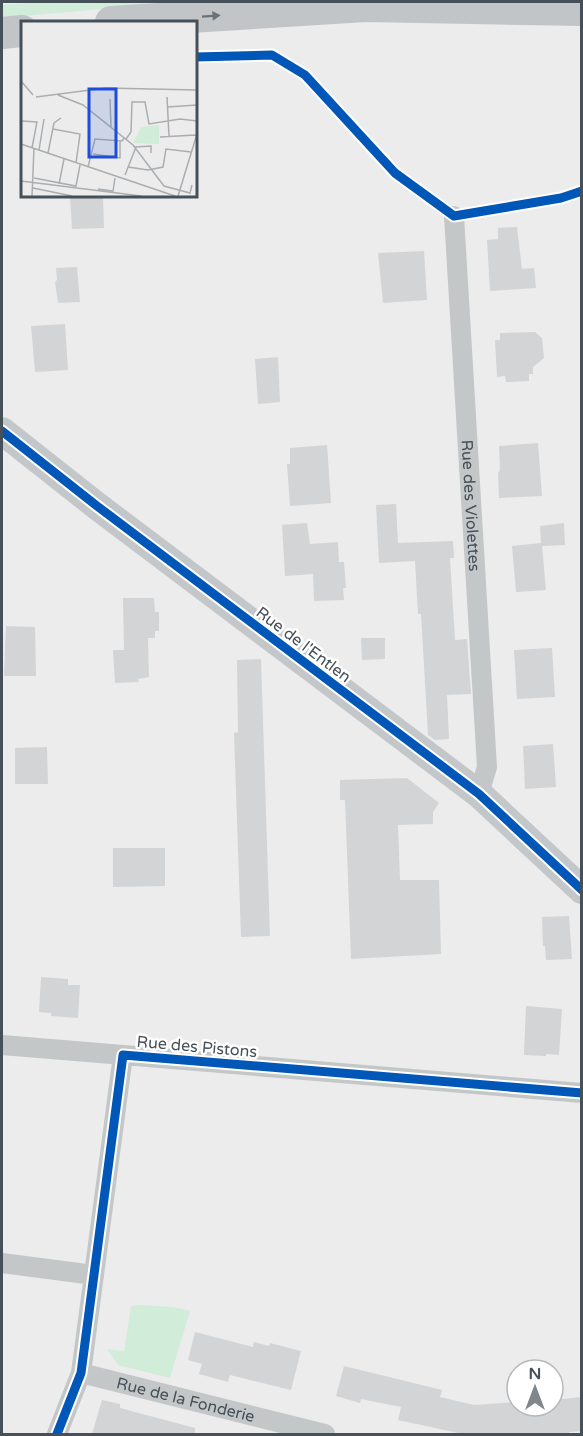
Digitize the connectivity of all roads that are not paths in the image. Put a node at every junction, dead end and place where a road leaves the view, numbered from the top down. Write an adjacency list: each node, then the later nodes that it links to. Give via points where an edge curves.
1 (582, 10): 2 (main road, one-way to 1, via 366,6)
2 (127, 21)
3 (21, 31): 4 (main road)
4 (2, 33)
5 (454, 216): 7 (street, Rue des Violettes, via 487,767)
6 (2, 431): 7 (street, Rue de l'Entlen)
7 (478, 794): 8 (street, Rue de l'Entlen)
8 (582, 890)
9 (2, 1045): 10 (street)
10 (123, 1055): 11 (street, Rue des Pistons); 13 (street, Rue des Pistons)
11 (582, 1093)
12 (2, 1263): 13 (street)
13 (94, 1275): 14 (street, Rue des Pistons)
14 (81, 1372): 15 (street, Rue des Pistons); 16 (street, Rue de la Fonderie)
15 (57, 1434)
16 (325, 1434)

